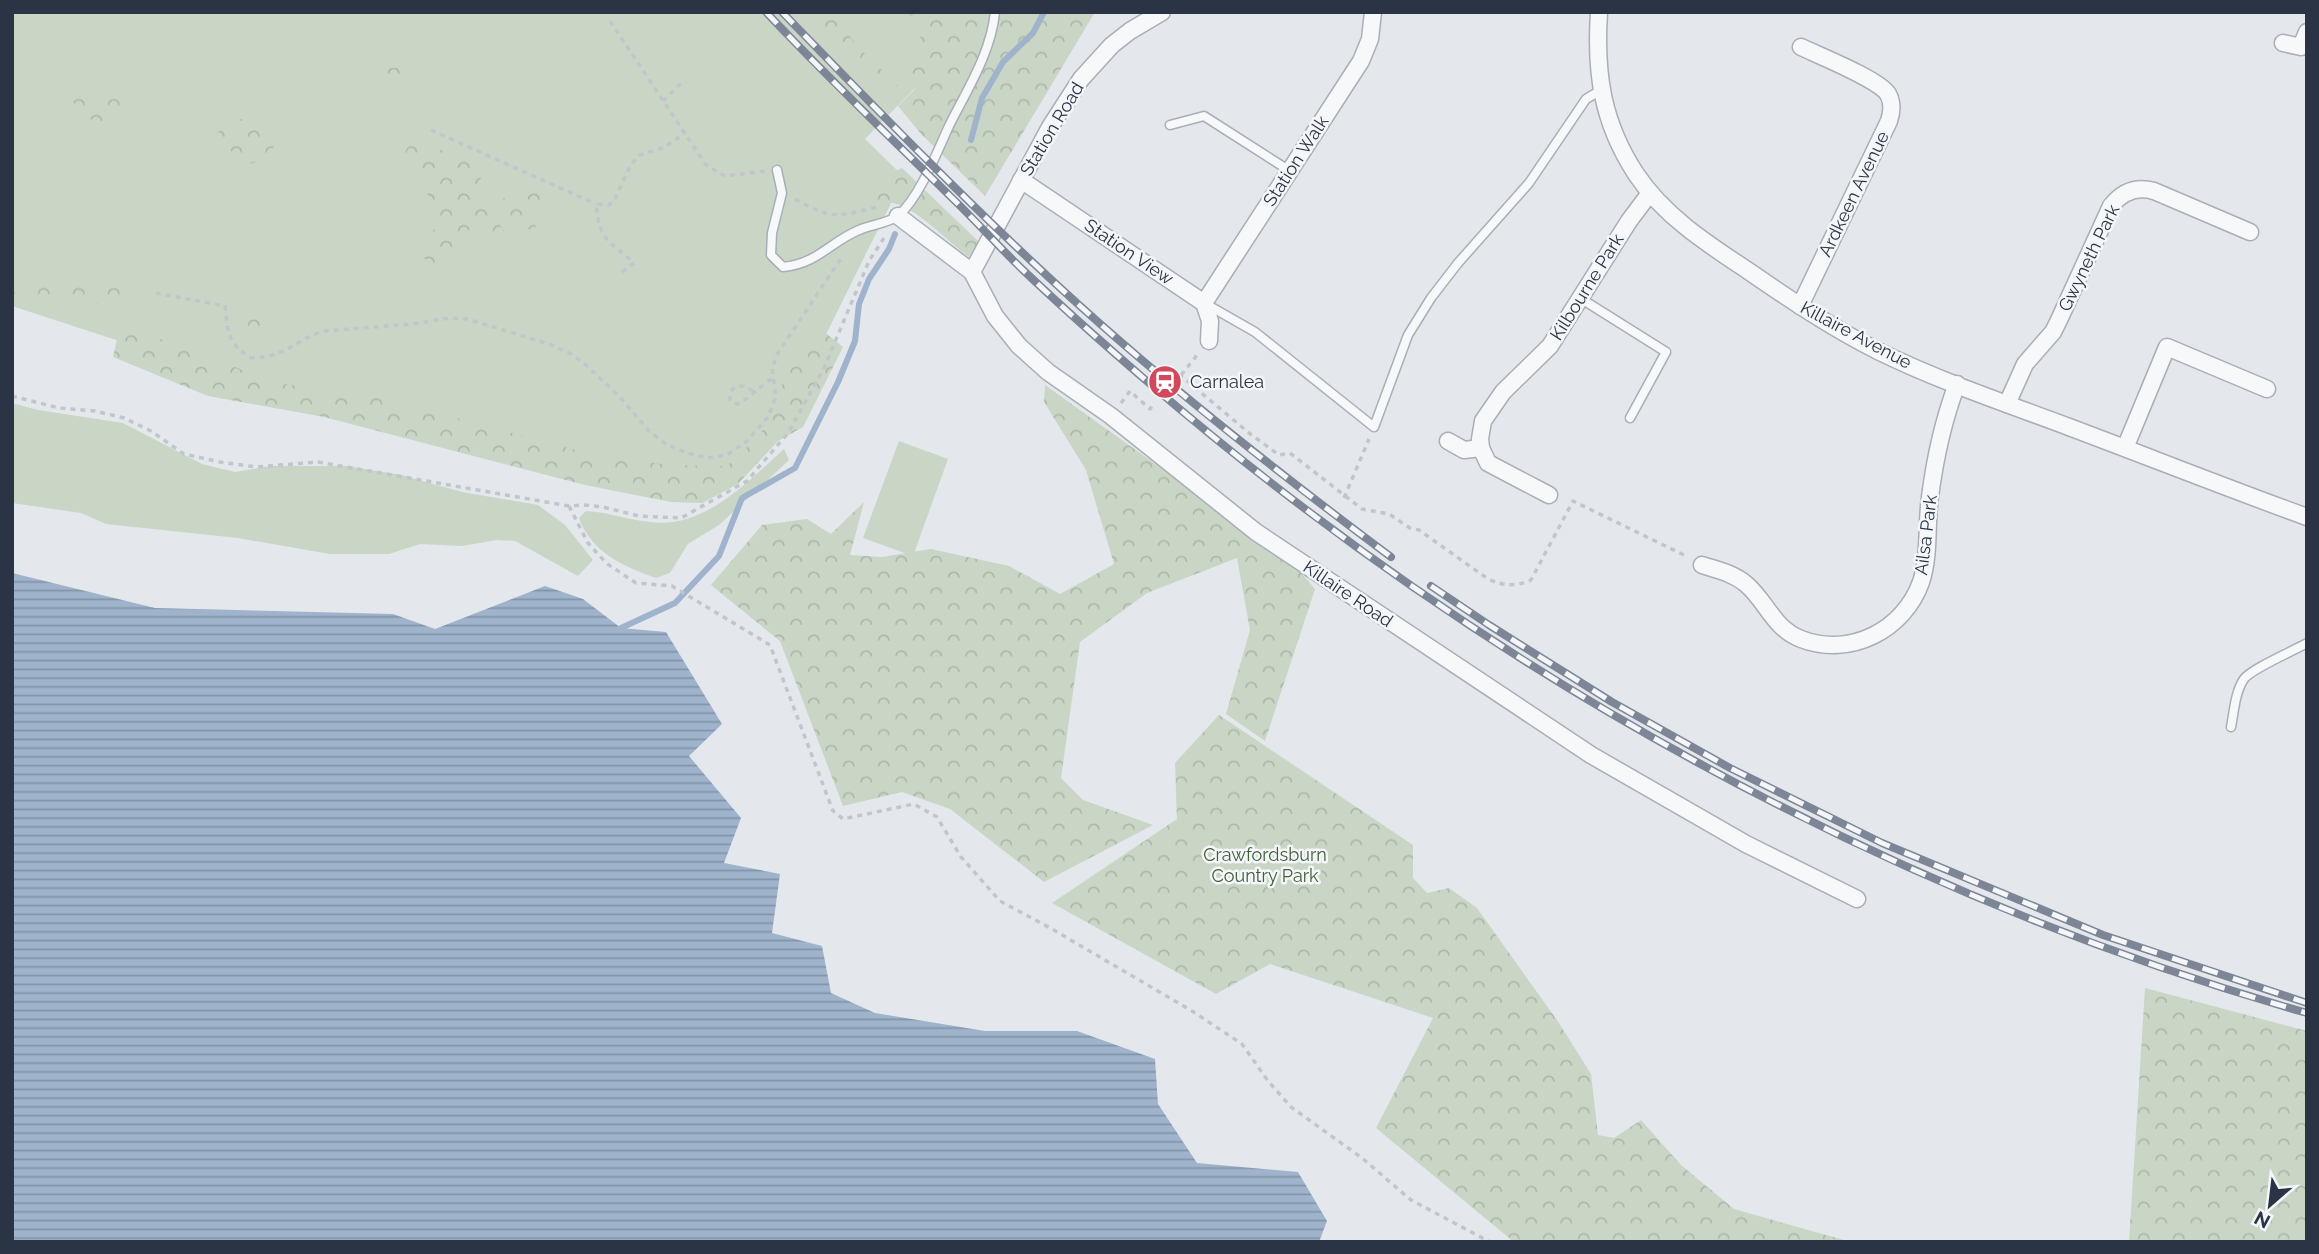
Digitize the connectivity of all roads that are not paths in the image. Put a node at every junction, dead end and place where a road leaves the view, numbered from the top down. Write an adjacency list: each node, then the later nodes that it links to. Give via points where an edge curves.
1 (995, 12): 14 (lane, via 974,80 925,176)
2 (1162, 12): 12 (street, Station Road, via 1130,30 1096,61 1050,127)
3 (1373, 12): 11 (street, Station Walk, via 1370,39 1361,61)
4 (1598, 12): 8 (street, Killaire Avenue)
5 (2307, 32): 6 (street, via 2301,47)
6 (2283, 43)
7 (1801, 47): 19 (street, Ardkeen Avenue, via 1877,84 1892,107)
8 (1601, 90): 13 (street, Killaire Avenue, via 1614,134); 18 (lane, via 1586,99 1529,183 1431,298 1408,335 1374,427 1255,332)
9 (1170, 125): 11 (lane, via 1204,116)
10 (777, 170): 14 (lane, via 782,193 771,255 783,267 801,266 857,230)
11 (1290, 171): 18 (street, Station Walk)
12 (1021, 180): 16 (street, Station Road); 18 (street, Station View)
13 (1650, 193): 17 (street, Kilbourne Park); 19 (street, Killaire Avenue, via 1714,248)
14 (898, 216): 16 (street, Killaire Road)
15 (2250, 232): 23 (street, Gwyneth Park, via 2154,191 2137,189 2122,195 2110,206 2053,332 2025,364)
16 (972, 272): 33 (street, Killaire Road, via 995,316 1019,346 1256,532 1591,755 1746,844)
17 (1580, 298): 24 (lane, via 1667,352); 26 (street, Kilbourne Park, via 1550,346 1503,392 1481,430)
18 (1204, 303): 20 (street, via 1210,321)
19 (1800, 306): 21 (street, Killaire Avenue, via 1878,351)
20 (1209, 341)
21 (1957, 384): 23 (street, Killaire Avenue); 30 (street, Ailsa Park, via 1940,432 1923,578 1910,604 1891,625 1848,644 1817,644 1787,633 1735,576)
22 (2267, 389): 27 (street, via 2167,347)
23 (2007, 404): 27 (street, Killaire Avenue)
24 (1630, 418)
25 (1448, 441): 26 (street, via 1464,450)
26 (1481, 448): 28 (street, via 1489,463)
27 (2125, 448): 29 (street, Killaire Avenue)
28 (1549, 495)
29 (2307, 517)
30 (1702, 565)
31 (2307, 643): 32 (lane, via 2245,678)
32 (2231, 727)
33 (1857, 898)

